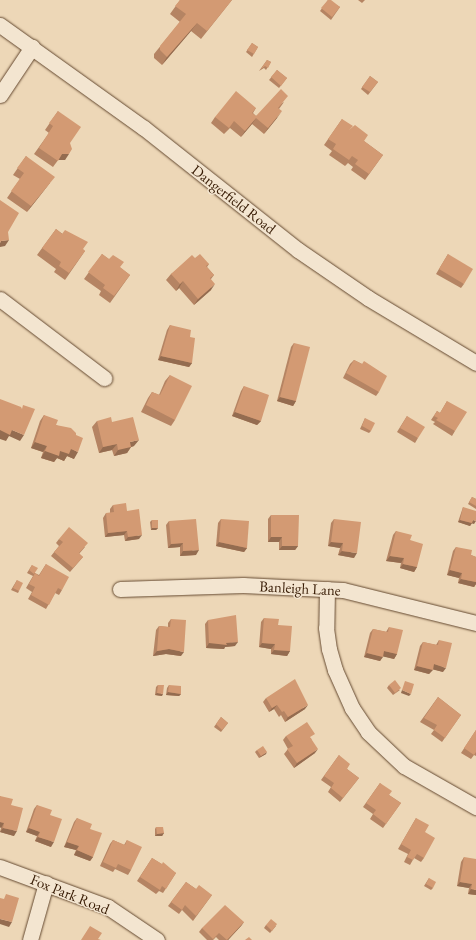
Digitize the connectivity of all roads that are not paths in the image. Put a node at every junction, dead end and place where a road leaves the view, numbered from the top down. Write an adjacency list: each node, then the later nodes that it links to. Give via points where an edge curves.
1 (0, 25): 2 (street, Dangerfield Road)
2 (32, 47): 3 (street); 5 (street, Dangerfield Road, via 144,128 298,250 368,298)
3 (0, 95)
4 (0, 299): 6 (street)
5 (476, 363)
6 (104, 378)
7 (120, 589): 8 (street, Banleigh Lane, via 243,585)
8 (327, 589): 9 (street, Banleigh Lane, via 364,593); 10 (street, via 326,628 329,649 338,676 368,732 404,766)
9 (476, 623)
10 (476, 807)
11 (0, 867): 12 (street, Fox Park Road)
12 (46, 883): 13 (street); 14 (street, Fox Park Road, via 108,907)
13 (30, 940)
14 (157, 940)

